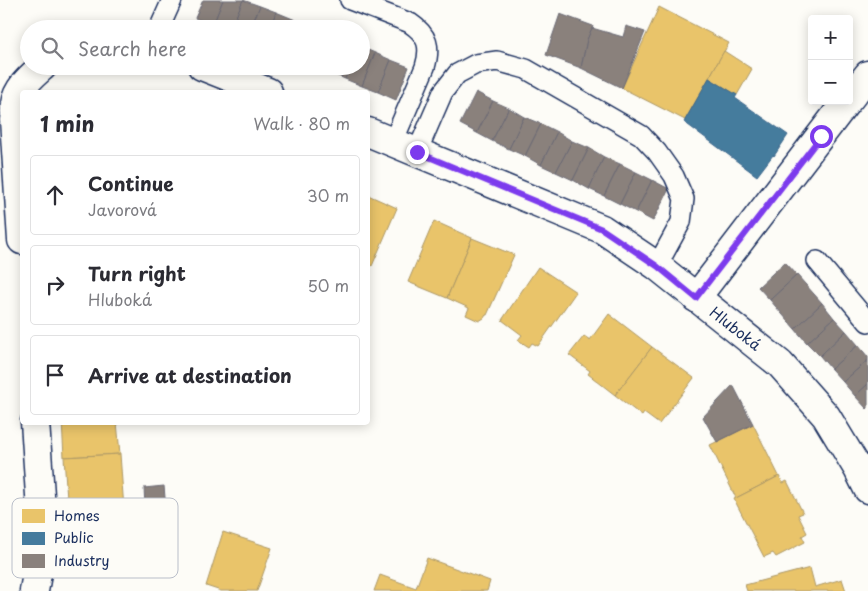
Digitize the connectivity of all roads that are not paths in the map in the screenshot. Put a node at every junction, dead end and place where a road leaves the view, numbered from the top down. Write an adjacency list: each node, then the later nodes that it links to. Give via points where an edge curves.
1 (172, 0): 3 (lane)
2 (350, 0): 13 (lane, via 410,23 419,29 429,47)
3 (163, 20)
4 (33, 75): 8 (street)
5 (225, 75): 9 (street)
6 (868, 75): 10 (street)
7 (20, 90): 14 (street, via 15,103 15,129)
8 (20, 90)
9 (263, 90)
10 (853, 94)
11 (844, 105): 17 (street)
12 (370, 133): 13 (street, Hluboká)
13 (405, 147): 16 (street, Hluboká, via 602,229); 16 (lane, via 457,74 476,64 497,61 526,69 641,135 674,176 684,200 681,222)
14 (20, 208)
15 (817, 261): 18 (lane)
16 (657, 266): 17 (street, Hluboká)
17 (696, 298): 20 (street, Hluboká, via 780,364 826,416)
18 (868, 322)
19 (35, 425): 21 (street)
20 (868, 490)
21 (40, 498)
22 (36, 578): 23 (street)
23 (34, 591)

